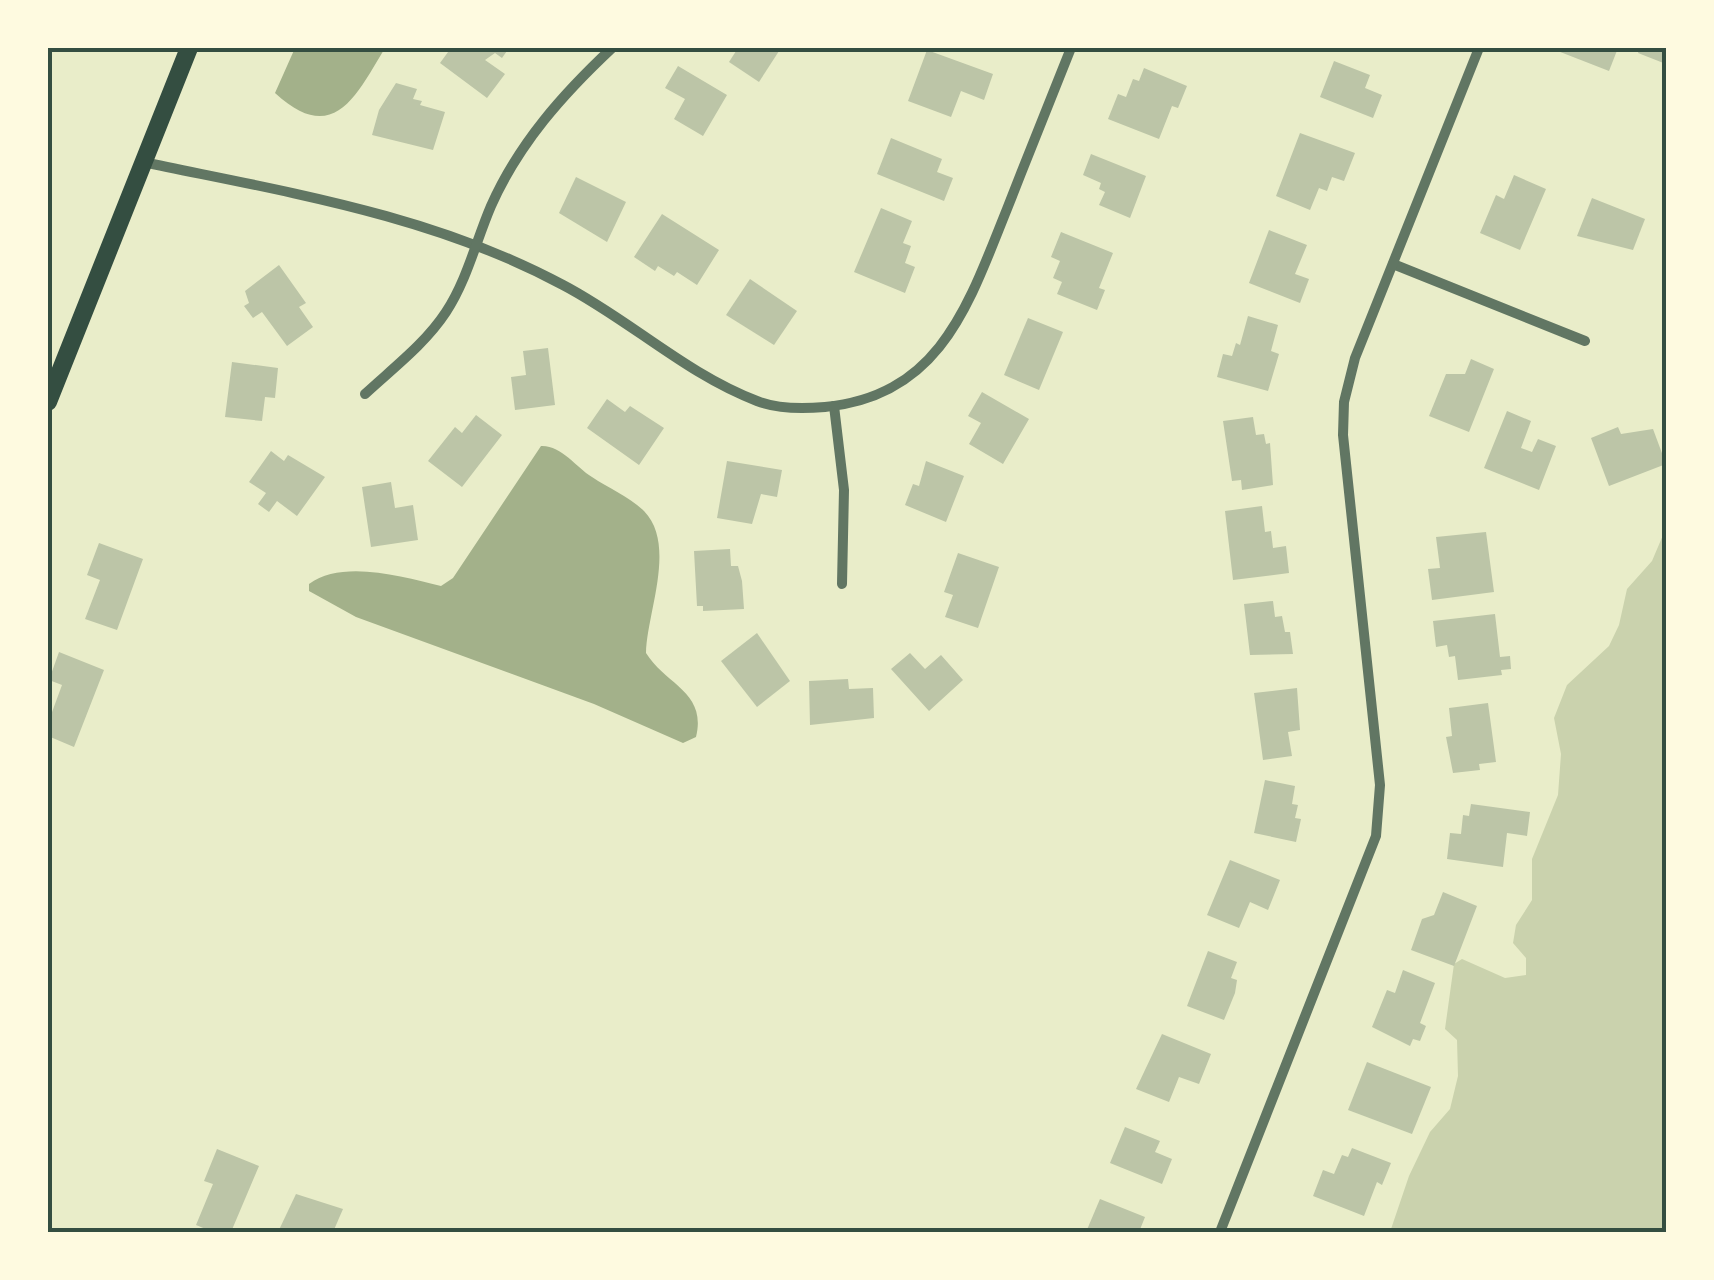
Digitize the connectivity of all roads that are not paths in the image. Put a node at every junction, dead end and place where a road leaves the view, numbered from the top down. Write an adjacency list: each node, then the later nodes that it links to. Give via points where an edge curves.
1 (189, 48): 5 (main road)
2 (612, 48): 6 (street, via 536,129 508,172)
3 (1071, 48): 11 (street, via 955,328 912,374 881,393)
4 (1479, 48): 7 (street)
5 (143, 162): 6 (street, via 387,213); 10 (main road)
6 (475, 248): 9 (street, via 433,330); 11 (street, via 578,292 718,385 762,403)
7 (1393, 264): 8 (street); 13 (street, via 1352,367 1343,418 1380,786 1376,836)
8 (1585, 341)
9 (365, 394)
10 (48, 402)
11 (834, 406): 12 (street, via 844,490)
12 (842, 584)
13 (1220, 1232)

